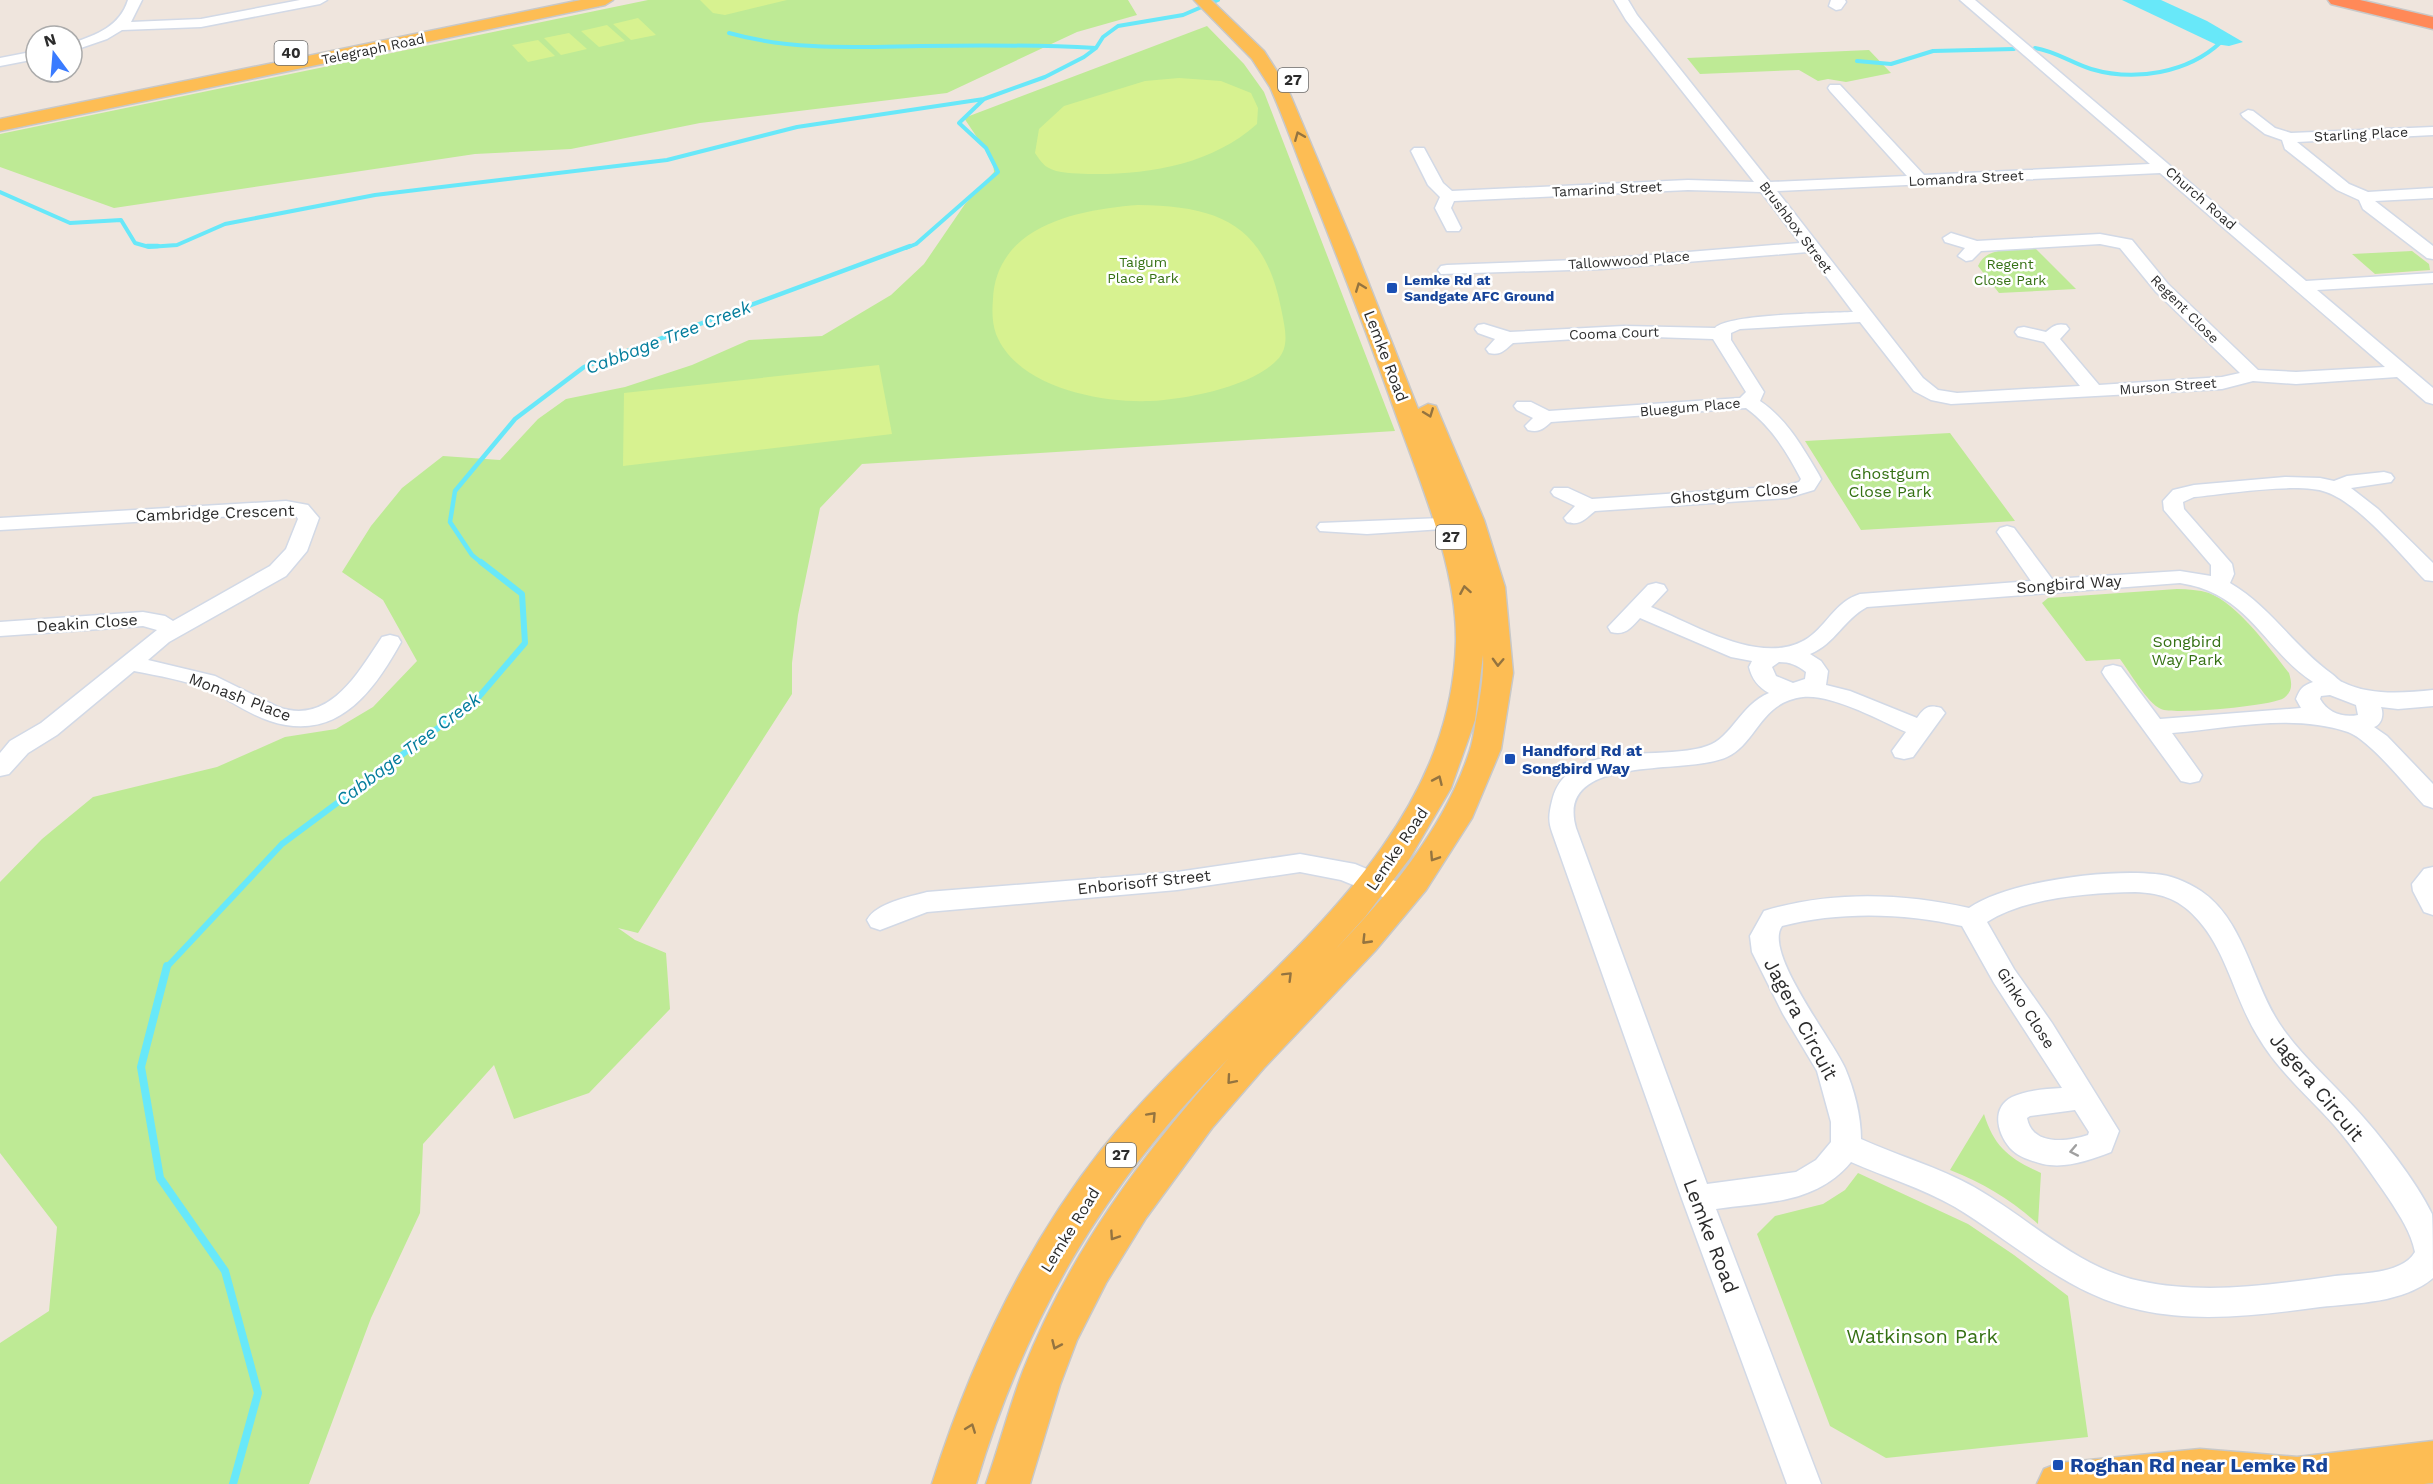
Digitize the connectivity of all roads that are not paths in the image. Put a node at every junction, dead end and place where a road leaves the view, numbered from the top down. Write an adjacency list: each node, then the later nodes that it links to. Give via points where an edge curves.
1 (135, 0): 15 (street, via 130,16)
2 (320, 0): 11 (street)
3 (551, 0): 21 (main road, Telegraph Road / 40)
4 (605, 0): 23 (main road, Telegraph Road / 40)
5 (1202, 0): 13 (main road, Lemke Road / 27)
6 (1218, 0): 13 (main road, Lemke Road / 27)
7 (1621, 0): 30 (street, Brushbox Street)
8 (1967, 0): 28 (street, Church Road)
9 (2337, 0): 14 (highway)
10 (2374, 0): 12 (highway)
11 (277, 4): 15 (street, via 190,24)
12 (2433, 13)
13 (1231, 20): 20 (main road, Lemke Road / 27, via 1276,57); 55 (main road, Lemke Road / 27, one-way to 13, via 1280,88)
14 (2433, 22)
15 (121, 26): 16 (street)
16 (84, 43)
17 (24, 57): 18 (street)
18 (0, 62)
19 (1835, 88): 29 (street)
20 (1300, 90)
21 (0, 112)
22 (2248, 114): 25 (street, via 2270,131)
23 (0, 125)
24 (2433, 131): 25 (street, Starling Place)
25 (2289, 138): 33 (street, via 2291,147 2343,187)
26 (1419, 151): 32 (street, via 1436,185)
27 (1332, 167): 55 (main road, Lemke Road / 27, one-way to 55)
28 (2166, 168): 29 (street, Lomandra Street); 40 (street, Church Road)
29 (1920, 180): 30 (street, Lomandra Street)
30 (1766, 187): 32 (street, Tamarind Street, via 1688,185); 36 (street, Brushbox Street)
31 (2433, 193): 33 (street)
32 (1448, 196): 34 (street, via 1443,208)
33 (2366, 196): 37 (street, via 2369,206)
34 (1453, 228)
35 (1951, 238): 46 (street, Regent Close, via 1971,251 2100,239 2126,244 2162,288)
36 (1811, 248): 38 (street, Tallowwood Place); 41 (street, Brushbox Street)
37 (2433, 254)
38 (1447, 271)
39 (2433, 278): 40 (street)
40 (2303, 286): 45 (street, Church Road)
41 (1866, 316): 44 (street, via 1738,324); 48 (street, Brushbox Street, via 1916,382)
42 (1484, 329): 44 (street, Cooma Court, via 1501,343 1624,331)
43 (2024, 332): 47 (street, via 2055,334)
44 (1721, 334): 50 (street, Bluegum Place, via 1754,388 1755,395)
45 (2402, 371): 46 (street, Murson Street, via 2296,378); 49 (street, Church Road)
46 (2253, 375): 47 (street, Murson Street, via 2222,383)
47 (2094, 391): 48 (street, Murson Street, via 1964,399)
48 (1934, 394)
49 (2433, 398)
50 (1749, 402): 51 (street, Bluegum Place, via 1540,422); 54 (street, Ghostgum Close, via 1776,422 1811,479 1807,486 1787,492 1582,512)
51 (1524, 406)
52 (2384, 478): 53 (street, via 2347,482)
53 (2336, 488): 59 (street, via 2354,499); 60 (street, via 2297,483 2194,490 2175,498 2173,505 2178,515 2223,568)
54 (1561, 492)
55 (1459, 523): 57 (street); 83 (main road, Lemke Road / 27, via 1491,585 1496,615 1499,648 1492,727 1457,818 1431,862)
56 (0, 524): 66 (street, Cambridge Crescent, via 286,507 305,511 309,518 296,551 278,571)
57 (1327, 527)
58 (2007, 532): 61 (street)
59 (2433, 576)
60 (2218, 584): 61 (street, Songbird Way, via 2180,577); 74 (street, Songbird Way, via 2246,601 2305,666)
61 (2046, 586): 68 (street, Songbird Way, via 1860,601 1846,609)
62 (1656, 590): 63 (street)
63 (1637, 609): 64 (street); 70 (street, via 1739,652 1751,663)
64 (1619, 627)
65 (0, 629): 66 (street, Deakin Close, via 143,619)
66 (172, 630): 69 (street, Cambridge Crescent)
67 (390, 642): 69 (street, Monash Place, via 369,677 344,703 325,714 305,718 285,717 207,682)
68 (1817, 643): 70 (street, Songbird Way); 72 (street, via 1815,663)
69 (128, 663): 79 (street, Cambridge Crescent, via 49,729)
70 (1772, 665): 72 (street); 72 (street); 75 (street, via 1764,684)
71 (2113, 672): 77 (street)
72 (1807, 681): 75 (street); 78 (street, via 1842,696 1927,721)
73 (2433, 698): 76 (street, via 2398,701)
74 (2320, 699): 76 (street); 76 (street, via 2343,724); 77 (street, via 2288,714)
75 (1762, 705): 89 (street, Lemke Road, via 1735,738 1717,752 1608,764 1574,783 1563,804 1562,823)
76 (2365, 719): 81 (street)
77 (2154, 727): 80 (street)
78 (1904, 751)
79 (5, 756)
80 (2190, 775)
81 (2433, 800)
82 (2433, 876): 84 (street, via 2426,891)
83 (1390, 890): 86 (street, Enborisoff Street, via 1330,867 1287,863 1188,879 927,902); 91 (main road, Lemke Road / 27, one-way to 91, via 1199,1117 1102,1254 1045,1371); 93 (main road, Lemke Road / 27, one-way to 83, via 967,1436 994,1368 1070,1227 1108,1172 1144,1124 1188,1077 1350,914)
84 (2433, 905)
85 (1971, 918): 87 (street, Ginko Close); 88 (street, Jagera Circuit, via 1930,909 1866,906 1790,913 1773,918 1765,929 1766,952 1831,1069 1846,1122); 88 (street, Jagera Circuit, via 2021,897 2089,886 2152,882 2191,897 2230,947 2271,1035 2356,1131 2425,1228 2431,1251 2428,1260 2411,1275 2380,1285 2241,1300 2140,1296 2099,1283 2073,1269 1959,1194)
86 (880, 920)
87 (2082, 1097)
88 (1846, 1146): 89 (street, via 1827,1169 1801,1184)
89 (1697, 1199): 94 (street, Lemke Road)
90 (2433, 1462): 92 (main road)
91 (1013, 1479)
92 (2289, 1481): 95 (main road, via 2200,1470)
93 (954, 1484)
94 (1804, 1484)
95 (2060, 1484)

